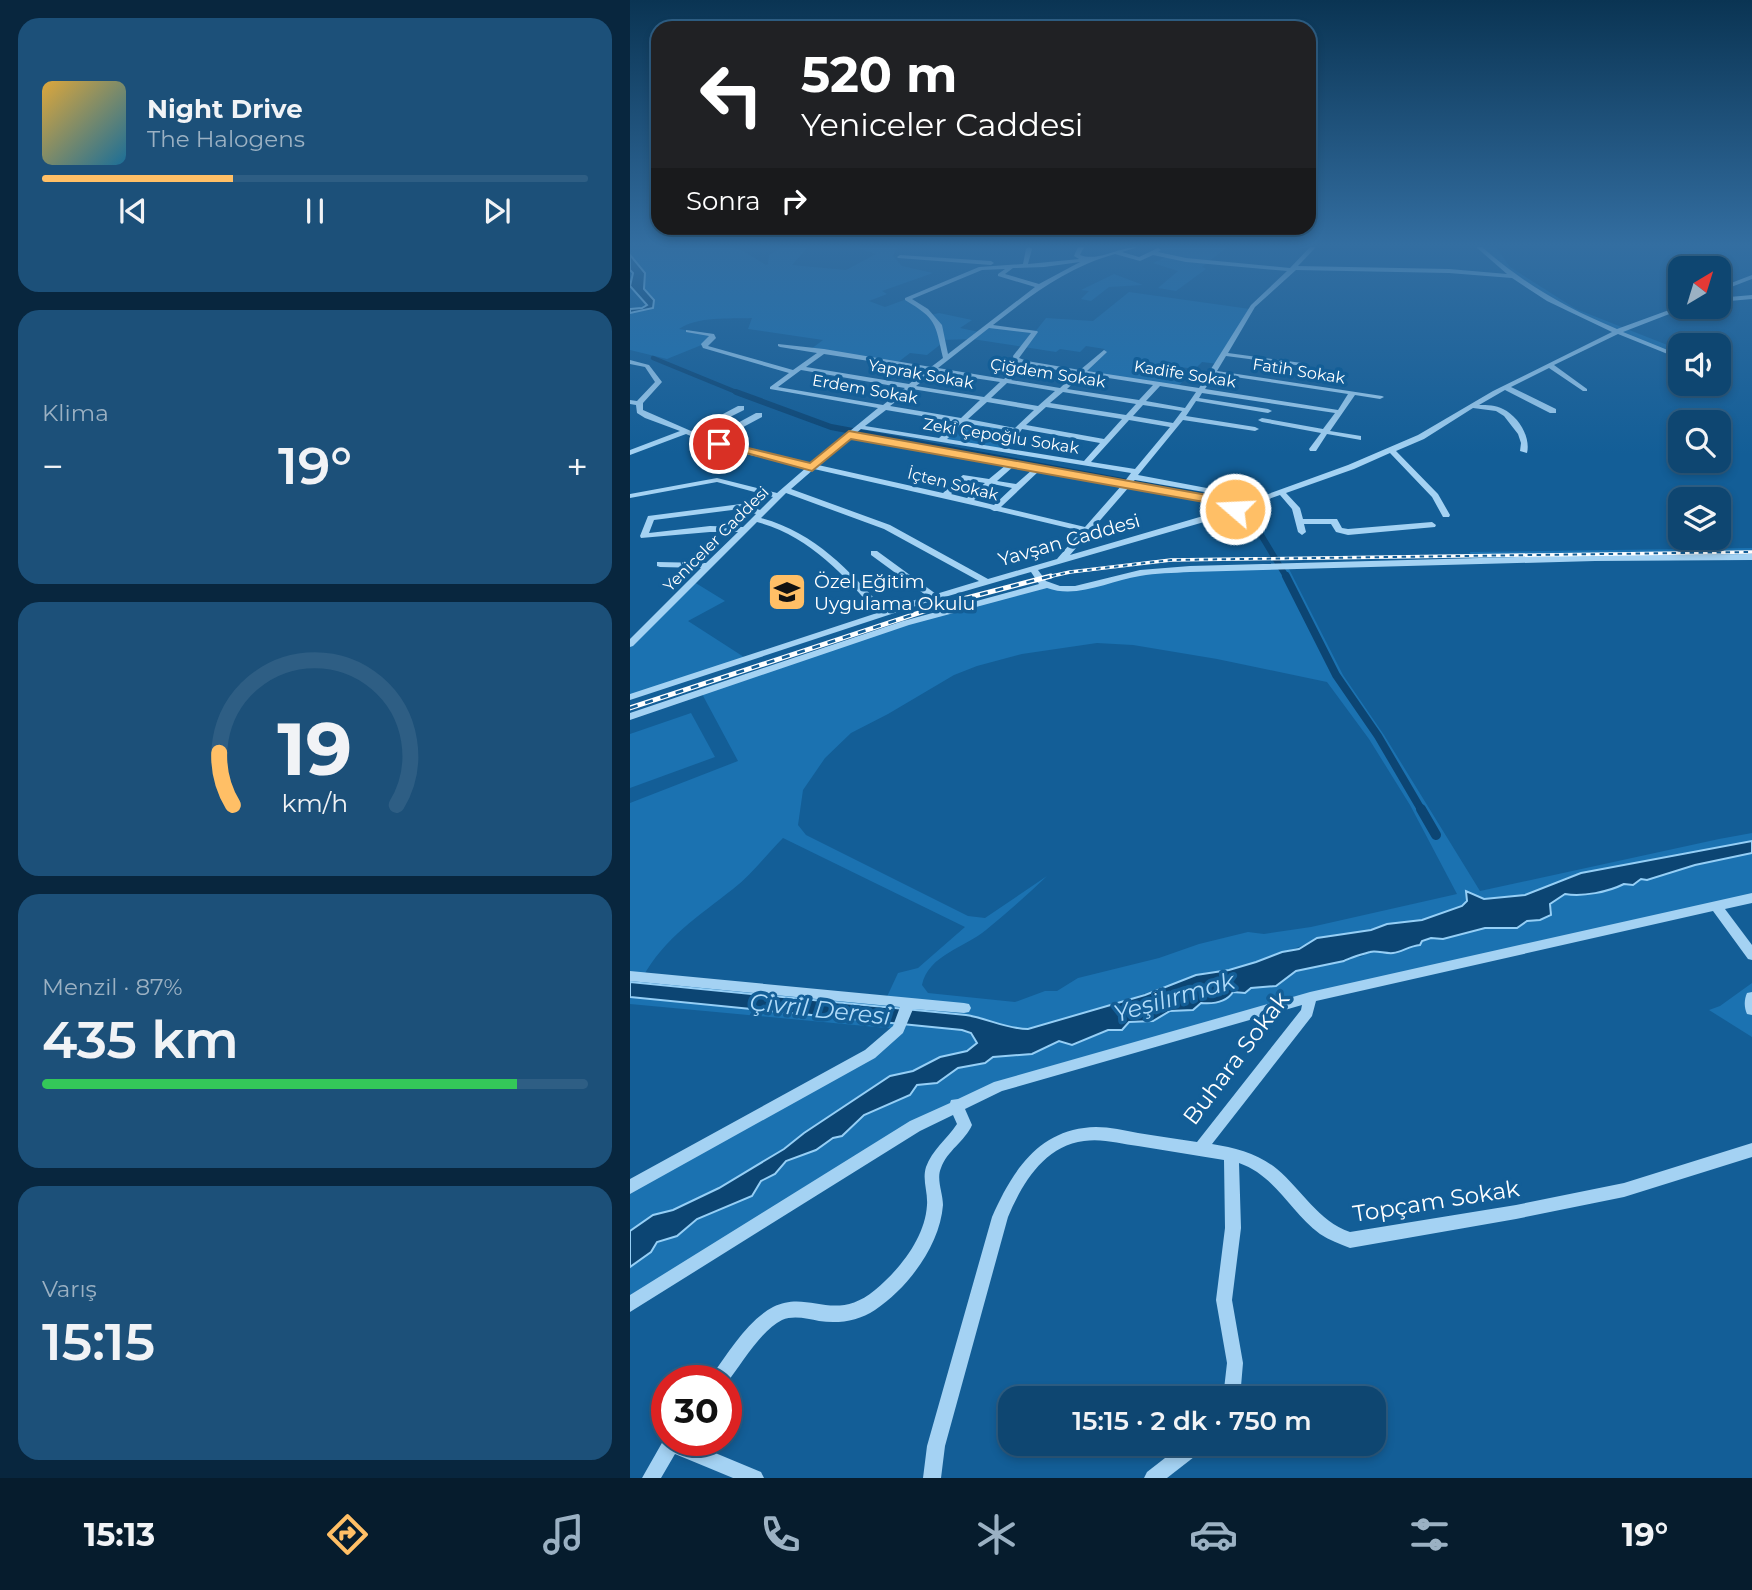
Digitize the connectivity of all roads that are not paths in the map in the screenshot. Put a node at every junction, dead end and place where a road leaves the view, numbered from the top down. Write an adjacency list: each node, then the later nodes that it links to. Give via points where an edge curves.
1 (931, 316): 16 (street, via 942,332)
2 (1001, 316): 7 (street, Yeniceler Caddesi)
3 (1247, 316): 15 (street)
4 (1580, 316): 9 (street)
5 (1591, 316): 9 (street)
6 (1660, 316): 9 (street, Yavşan Caddesi)
7 (988, 326): 16 (street, Yeniceler Caddesi); 18 (street, via 1037,329 1016,356)
8 (688, 331): 22 (street, Yaprak Sokak, via 712,335 705,346)
9 (1620, 331): 11 (street); 14 (street); 20 (street, Yavşan Caddesi)
10 (780, 345): 12 (street, Çiğdem Sokak)
11 (1668, 346)
12 (824, 351): 21 (street, Çiğdem Sokak); 22 (street, Erdem Sokak)
13 (1104, 352): 23 (street)
14 (1668, 352)
15 (1224, 354): 19 (street); 24 (street)
16 (946, 359): 21 (street, Yeniceler Caddesi)
17 (630, 362): 37 (street, via 646,365 659,382)
18 (1026, 363): 23 (street, Kadife Sokak); 25 (street)
19 (1302, 365)
20 (1551, 366): 29 (street, Yavşan Caddesi); 32 (street)
21 (934, 369): 25 (street, Çiğdem Sokak); 28 (street, Yeniceler Caddesi)
22 (796, 370): 28 (street, Yaprak Sokak); 42 (street, Erdem Sokak, via 772,388)
23 (1081, 372): 27 (street, Kadife Sokak); 30 (street)
24 (1213, 372): 26 (street, Fatih Sokak); 31 (street)
25 (1007, 380): 30 (street, Çiğdem Sokak); 35 (street)
26 (1287, 383): 33 (street, Fatih Sokak); 39 (street)
27 (1158, 384): 31 (street, Kadife Sokak); 38 (street)
28 (912, 387): 35 (street, Yaprak Sokak); 42 (street, Yeniceler Caddesi)
29 (1505, 387): 41 (street, Yavşan Caddesi); 45 (street)
30 (1060, 389): 38 (street, Çiğdem Sokak); 40 (street)
31 (1201, 390): 36 (street); 39 (street, Kadife Sokak)
32 (1585, 390)
33 (1353, 393): 34 (street, Fatih Sokak); 46 (street)
34 (1380, 397)
35 (986, 399): 40 (street, Yaprak Sokak); 50 (street)
36 (1195, 399): 44 (street); 47 (street)
37 (632, 402): 56 (street, İçten Sokak, via 645,415)
38 (1140, 402): 47 (street, Çiğdem Sokak); 49 (street)
39 (1274, 402): 44 (street); 46 (street, Kadife Sokak)
40 (1040, 406): 49 (street, Yaprak Sokak); 53 (street)
41 (1473, 406): 65 (street, Yavşan Caddesi); 66 (street, via 1508,412 1524,436)
42 (886, 407): 50 (street, Erdem Sokak); 55 (street, Yeniceler Caddesi)
43 (741, 408): 56 (street)
44 (1268, 411): 51 (street)
45 (1553, 411)
46 (1339, 412): 57 (street)
47 (1184, 414): 52 (street); 54 (street, Çiğdem Sokak)
48 (759, 415): 61 (street)
49 (1126, 418): 52 (street, Yaprak Sokak); 62 (street)
50 (962, 420): 53 (street, Erdem Sokak); 60 (street)
51 (1262, 420): 54 (street); 57 (street)
52 (1174, 425): 72 (street)
53 (1018, 428): 62 (street, Erdem Sokak); 64 (street)
54 (1255, 429): 58 (street)
55 (854, 431): 60 (street, Zeki Çepoğlu Sokak); 68 (street); 70 (street, Yeniceler Caddesi)
56 (690, 432): 61 (street, İçten Sokak); 67 (street)
57 (1325, 432): 59 (street); 63 (street)
58 (1249, 438)
59 (1358, 438)
60 (941, 440): 64 (street, Zeki Çepoğlu Sokak)
61 (710, 441): 70 (street, İçten Sokak)
62 (1104, 441): 69 (street)
63 (1313, 449)
64 (1004, 450): 69 (street, Zeki Çepoğlu Sokak)
65 (1392, 451): 75 (street, Yavşan Caddesi); 82 (street)
66 (1524, 451)
67 (630, 453)
68 (1012, 464): 71 (street); 73 (street)
69 (1085, 464): 72 (street, Zeki Çepoğlu Sokak)
70 (812, 467): 76 (street, Yeniceler Caddesi); 77 (street, İçten Sokak)
71 (1038, 468): 72 (street); 74 (street)
72 (1132, 479): 80 (street); 80 (street, Zeki Çepoğlu Sokak, via 1212,491); 86 (street)
73 (991, 482): 74 (street); 77 (street, via 966,477); 79 (street)
74 (1018, 487): 81 (street)
75 (1281, 492): 80 (street, Yavşan Caddesi); 84 (street, via 1296,508 1301,527 1334,521 1348,532)
76 (782, 493): 78 (street, via 717,480); 83 (street, Yeniceler Caddesi); 93 (street, via 887,527)
77 (945, 495): 79 (street, İçten Sokak)
78 (630, 496)
79 (967, 502): 81 (street, İçten Sokak)
80 (1242, 507): 89 (street, Yavşan Caddesi)
81 (994, 509): 86 (street, İçten Sokak)
82 (1446, 514)
83 (758, 516): 85 (street, Yeniceler Caddesi); 85 (street, via 741,506 650,518 644,536); 96 (street, via 831,556)
84 (1432, 525)
85 (745, 530): 91 (street, Yeniceler Caddesi)
86 (1086, 530): 89 (street)
87 (874, 553): 95 (street)
88 (1752, 557): 94 (street, via 1166,570 1075,589)
89 (1060, 561): 92 (street, Yavşan Caddesi)
90 (660, 564): 91 (street)
91 (710, 566): 97 (street, Yeniceler Caddesi)
92 (1033, 569): 93 (street, Yavşan Caddesi); 94 (street)
93 (985, 581): 95 (street, Yavşan Caddesi)
94 (1046, 585): 100 (street, via 892,627)
95 (934, 597): 96 (street, Yavşan Caddesi)
96 (883, 614): 99 (street, Yavşan Caddesi)
97 (635, 633): 98 (street, Yeniceler Caddesi)
98 (630, 644)
99 (630, 697)
100 (630, 717)
101 (1752, 898): 102 (street)
102 (1716, 906): 103 (street); 105 (street)
103 (1752, 955)
104 (630, 976): 107 (street)
105 (1310, 996): 110 (street, via 1051,1069); 111 (street, Buhara Sokak, via 1307,1012)
106 (1752, 997): 109 (street)
107 (907, 1007): 108 (street); 114 (street, via 901,1024 886,1041 852,1065)
108 (964, 1008)
109 (1752, 1010)
110 (956, 1104): 115 (street); 116 (street, via 965,1125 935,1163 931,1177 934,1216 901,1274 858,1311 829,1316 779,1313)
111 (1200, 1149): 113 (street, Topçam Sokak); 123 (street, Topçam Sokak, via 1084,1134 1046,1149 1026,1169 1000,1217 936,1446)
112 (1752, 1150): 113 (street, Topçam Sokak, via 1624,1190 1350,1240 1319,1225 1262,1166)
113 (1231, 1154): 117 (street, via 1233,1228 1224,1300 1235,1363)
114 (630, 1187)
115 (630, 1304)
116 (731, 1365)
117 (1233, 1386)
118 (664, 1456): 121 (street)
119 (704, 1456): 122 (street)
120 (1181, 1456): 124 (street)
121 (651, 1478)
122 (755, 1478)
123 (932, 1478)
124 (1153, 1478)

